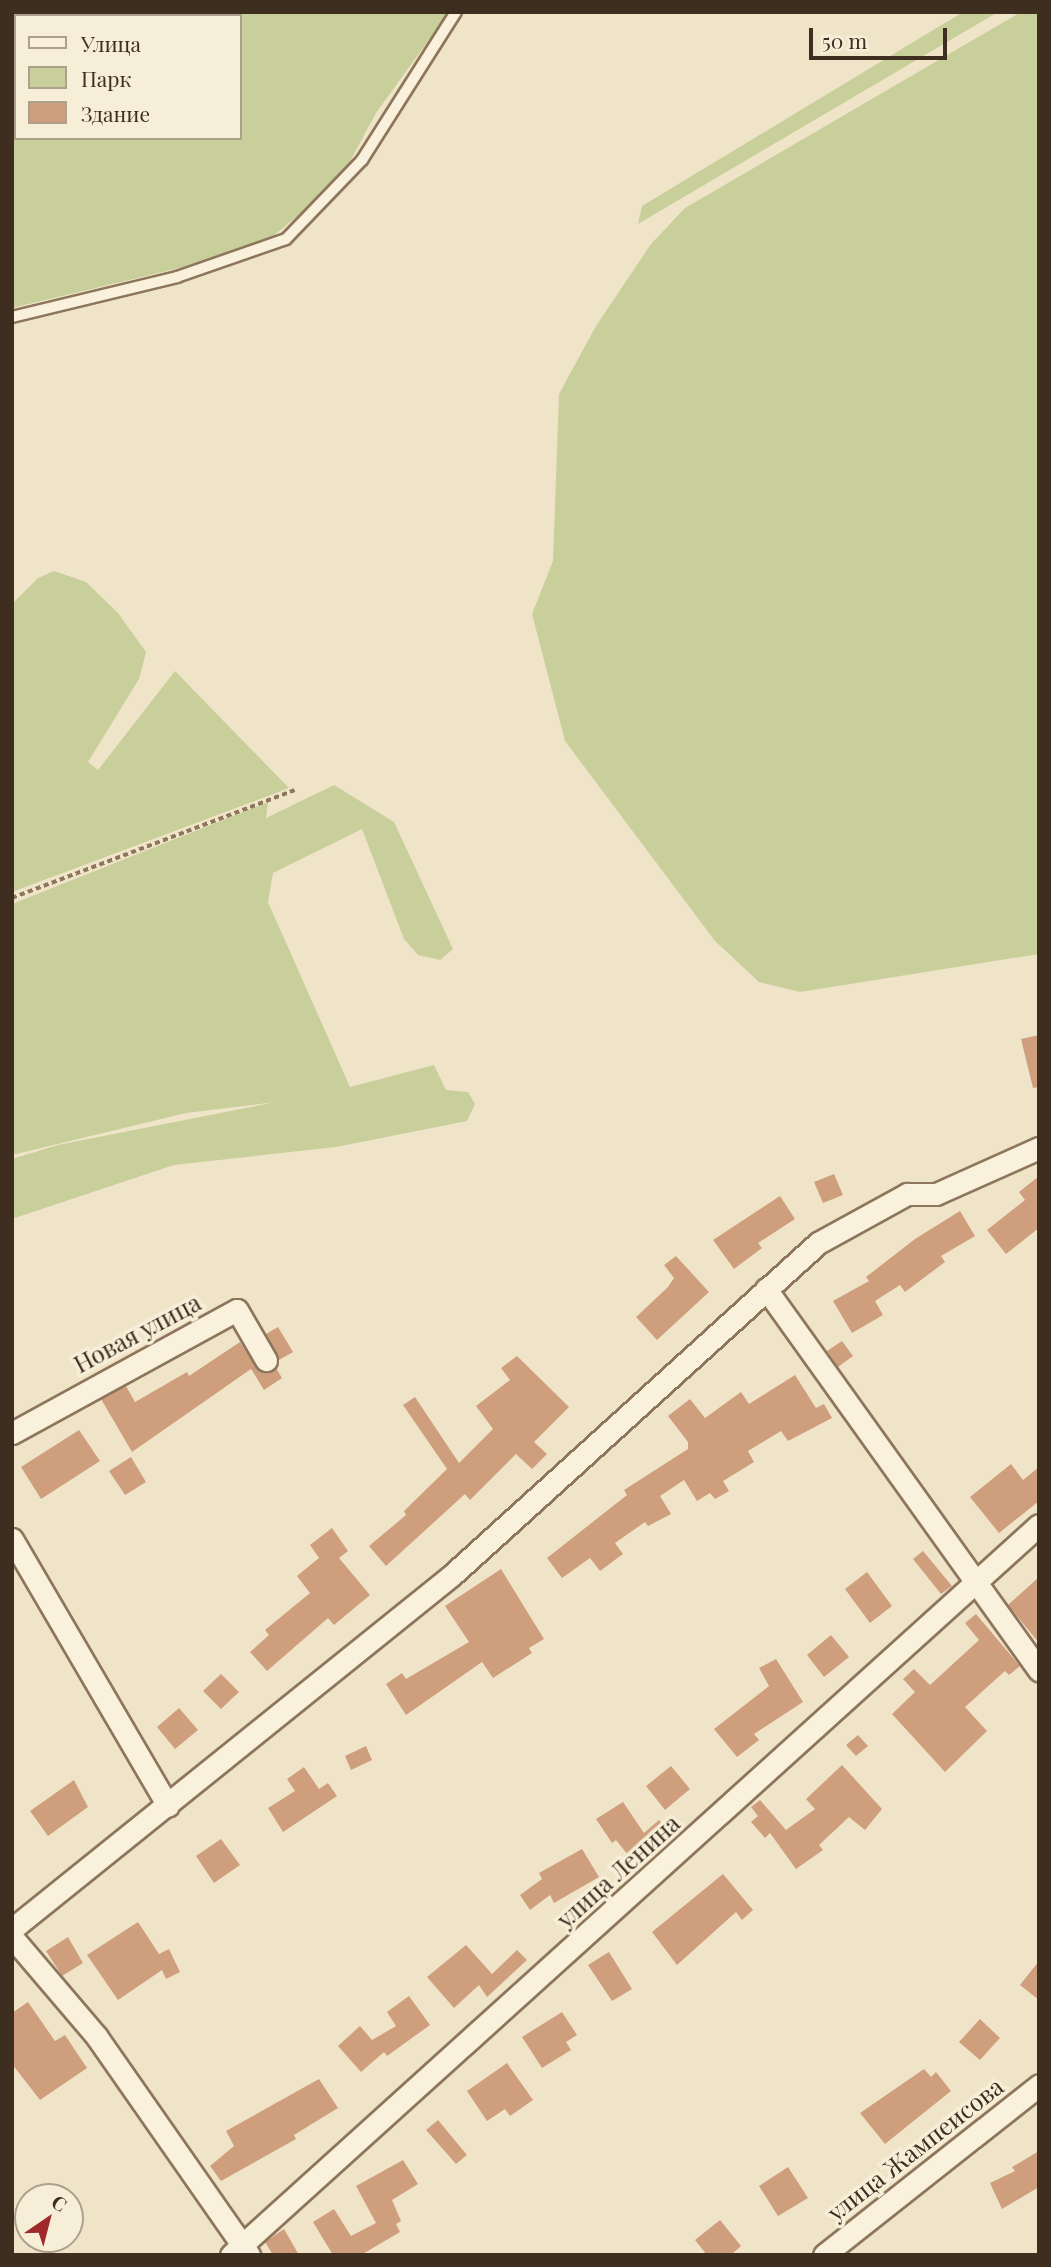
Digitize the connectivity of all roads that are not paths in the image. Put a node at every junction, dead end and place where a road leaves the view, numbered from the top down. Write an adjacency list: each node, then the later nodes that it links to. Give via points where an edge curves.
1 (456, 12): 2 (lane, via 362,160 286,239 177,277)
2 (12, 317)
3 (1039, 1148): 4 (street, via 936,1194 907,1194 818,1243)
4 (766, 1289): 9 (street); 11 (street, via 452,1575)
5 (266, 1360): 6 (street, Новая улица, via 237,1310)
6 (12, 1433)
7 (1039, 1525): 9 (street, улица Ленина)
8 (12, 1539): 11 (street)
9 (975, 1580): 10 (street); 15 (street, улица Ленина)
10 (1039, 1670)
11 (168, 1806): 12 (street)
12 (12, 1929)
13 (12, 1937): 15 (street, via 97,2037)
14 (1039, 2085): 16 (street, улица Жампеисова)
15 (241, 2251)
16 (828, 2253)

